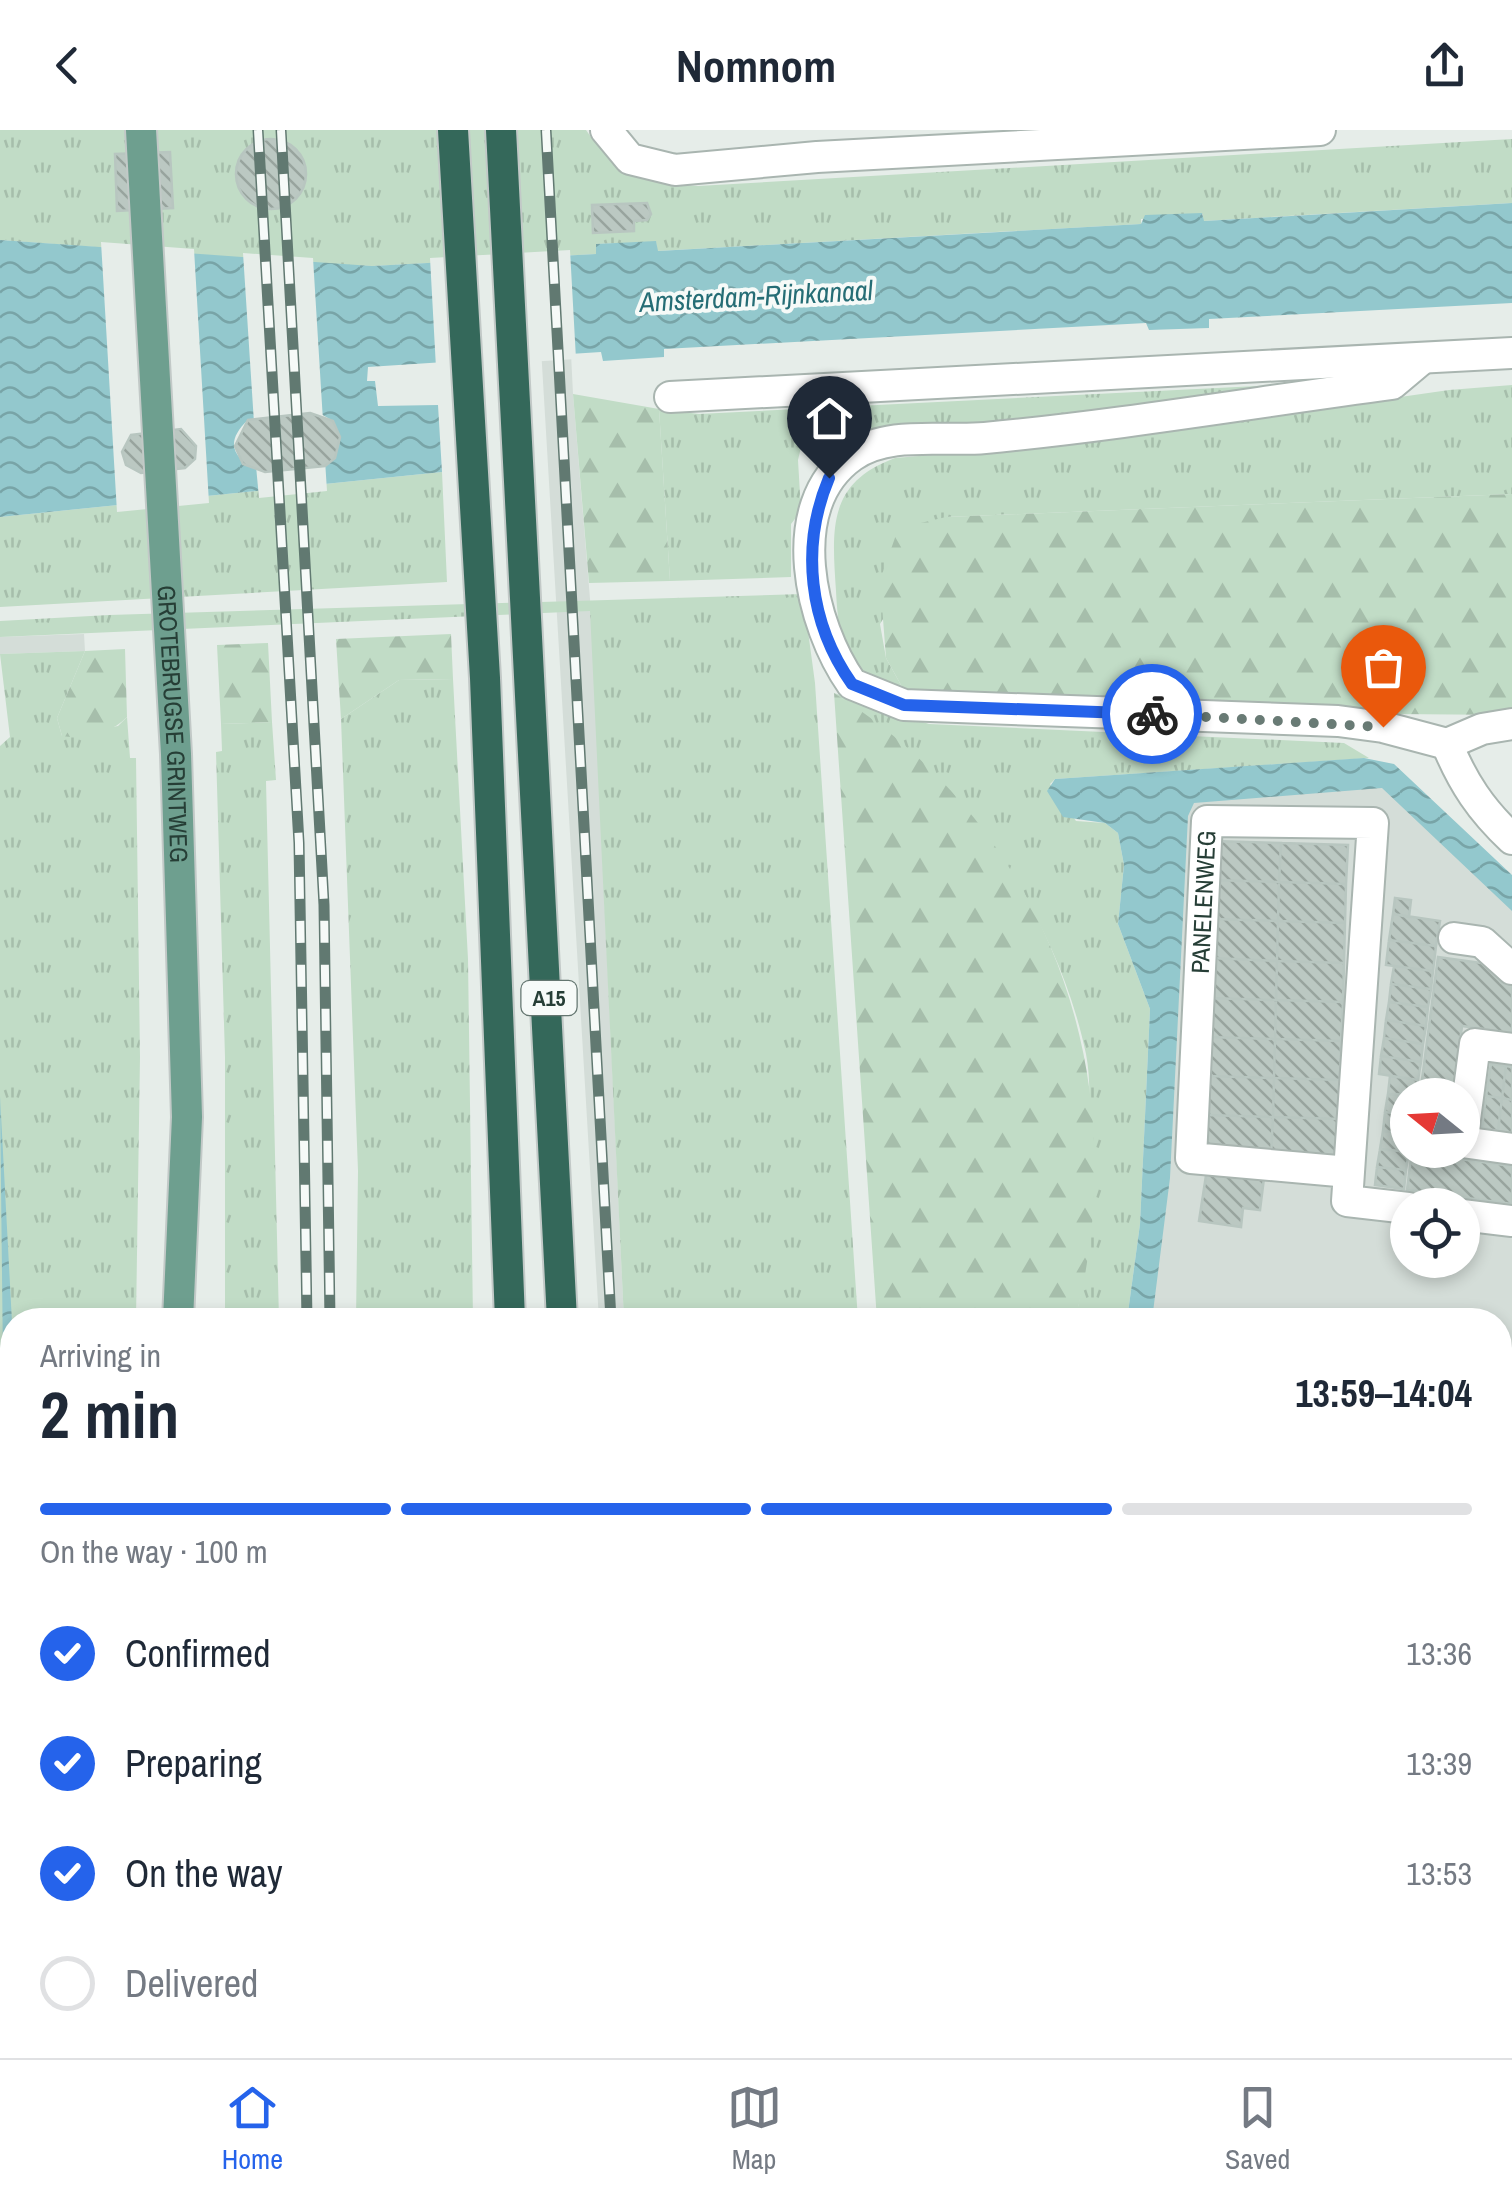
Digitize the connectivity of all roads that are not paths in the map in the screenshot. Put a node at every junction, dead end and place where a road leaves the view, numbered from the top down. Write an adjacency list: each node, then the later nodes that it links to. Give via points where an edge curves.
1 (141, 130): 22 (main road, GROTEBRUGSE GRINTWEG, via 176,754 187,1117)
2 (453, 130): 23 (highway, A15, via 485,678)
3 (502, 130): 24 (highway, A15)
4 (606, 130): 5 (street, via 630,159 676,170)
5 (1320, 130)
6 (1512, 353): 7 (street)
7 (1423, 358): 8 (street); 10 (street, via 1392,384 983,438 883,442 853,455 829,478 810,542 812,584 825,633 852,684 904,705 1338,721)
8 (670, 397)
9 (1512, 724): 10 (street)
10 (1447, 744): 11 (street, via 1462,781)
11 (1512, 838)
12 (1454, 938): 13 (street, via 1482,942)
13 (1512, 970)
14 (1512, 1049): 15 (street, via 1475,1044)
15 (1470, 1078)
16 (1480, 1145): 17 (street)
17 (1512, 1149)
18 (1348, 1186): 18 (street, PANELENWEG, via 1190,1158 1207,821 1372,823); 19 (street, PANELENWEG)
19 (1390, 1201)
20 (1480, 1217): 21 (street)
21 (1512, 1221)
22 (179, 1308)
23 (510, 1308)
24 (561, 1308)

